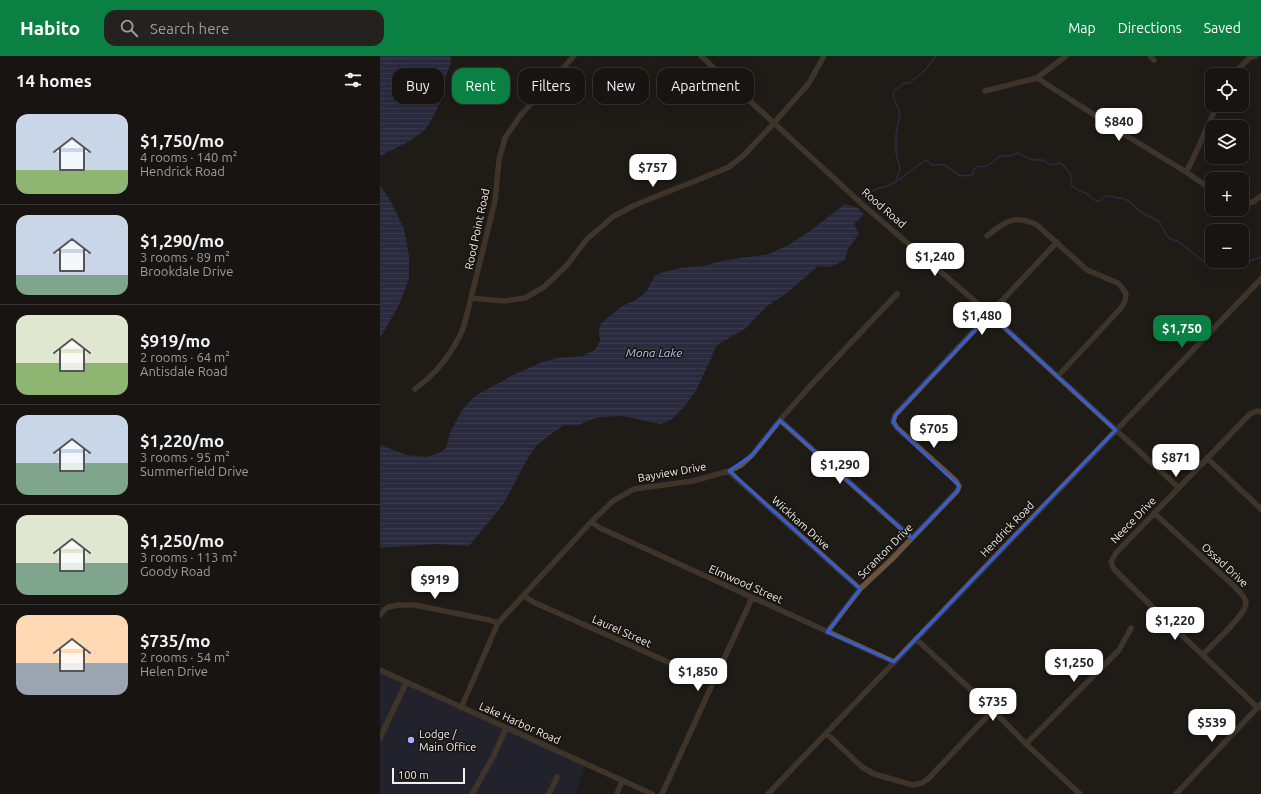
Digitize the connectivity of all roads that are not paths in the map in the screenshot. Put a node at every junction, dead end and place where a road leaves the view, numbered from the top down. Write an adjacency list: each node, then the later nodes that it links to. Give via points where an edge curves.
1 (574, 56): 19 (street, Rood Point Road, via 520,116 505,138 499,160 495,201)
2 (702, 56): 10 (street, Rood Road)
3 (824, 56): 10 (street, via 809,83)
4 (1066, 56): 7 (street)
5 (1256, 56): 6 (street, via 1250,57)
6 (1240, 68)
7 (1037, 78): 8 (street); 11 (street)
8 (985, 91)
9 (1213, 112): 11 (street)
10 (774, 123): 19 (street, via 729,167 614,216 587,239 544,287 525,298 504,301); 20 (street, Rood Road, via 862,204)
11 (1186, 172): 12 (street)
12 (1205, 185)
13 (1261, 196): 14 (street)
14 (1249, 203)
15 (987, 236): 16 (street, via 1014,219 1028,220)
16 (1057, 242): 20 (street); 21 (street, via 1087,270 1118,283 1126,294 1122,308)
17 (1261, 279): 25 (street, Hendrick Road)
18 (897, 294): 24 (street, Bayview Drive)
19 (471, 298): 22 (street, Rood Point Road, via 458,341 448,357)
20 (990, 314): 21 (street, Rood Road); 32 (street, Scranton Drive, via 895,415 893,422 897,428 955,480 958,486 957,491)
21 (1058, 376): 25 (street, Rood Road)
22 (415, 389)
23 (1259, 411): 26 (street, Neece Drive, via 1250,414)
24 (780, 420): 27 (street, Bayview Drive, via 752,455); 32 (street)
25 (1116, 430): 28 (street, Rood Road); 40 (street, Hendrick Road)
26 (1207, 458): 28 (street, Neece Drive); 29 (street)
27 (729, 471): 31 (street, Bayview Drive, via 693,481 634,489 613,501); 33 (street, Wickham Drive)
28 (1178, 488): 30 (street, Neece Drive)
29 (1261, 509)
30 (1154, 513): 41 (street, Neece Drive, via 1116,553 1111,562 1114,569); 41 (street, Ossad Drive, via 1235,588 1246,602 1245,610 1240,617)
31 (591, 522): 34 (street, Bayview Drive); 35 (street, Elmwood Street)
32 (912, 538): 33 (street, Scranton Drive)
33 (860, 589): 39 (street, Scranton Drive)
34 (524, 596): 37 (street, Bayview Drive); 44 (street, Laurel Street)
35 (752, 598): 39 (street, Elmwood Street); 44 (street)
36 (380, 614): 37 (street, via 388,607 415,605)
37 (498, 623): 47 (street, Bayview Drive)
38 (1130, 628): 52 (street, via 1118,650)
39 (827, 632): 42 (street, Elmwood Street)
40 (916, 639): 42 (street, Hendrick Road); 48 (street)
41 (1203, 654): 46 (street)
42 (894, 662): 50 (street, Hendrick Road)
43 (380, 670): 45 (street, Lake Harbor Road)
44 (713, 682): 59 (street)
45 (406, 683): 47 (street, Lake Harbor Road); 51 (street)
46 (1259, 706): 62 (street)
47 (461, 708): 49 (street, Lake Harbor Road)
48 (993, 710): 50 (street, via 929,778 912,785 874,774 862,767); 52 (street)
49 (506, 728): 54 (street, Lake Harbor Road); 55 (street)
50 (826, 733): 60 (street, Hendrick Road)
51 (380, 738)
52 (1026, 744): 61 (street)
53 (557, 777): 56 (street)
54 (622, 781): 57 (street); 58 (street, Lake Harbor Road)
55 (473, 794)
56 (549, 794)
57 (617, 794)
58 (652, 794)
59 (662, 794)
60 (768, 794)
61 (1080, 794)
62 (1176, 794)

